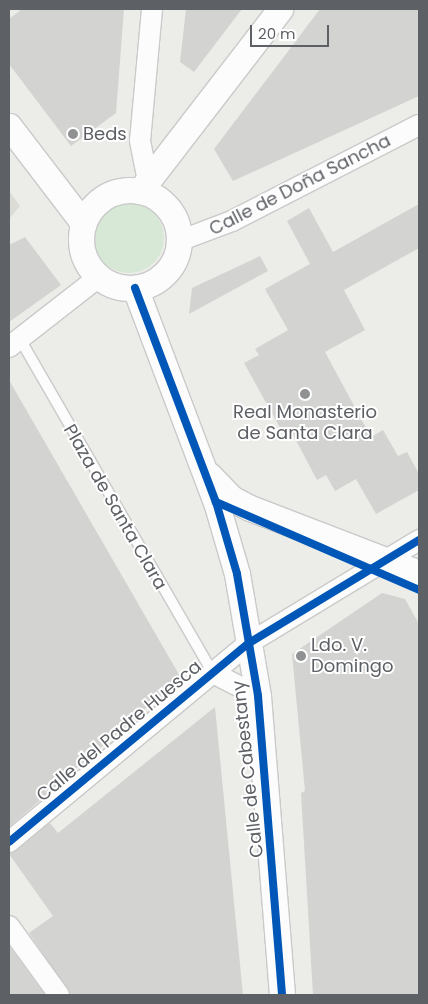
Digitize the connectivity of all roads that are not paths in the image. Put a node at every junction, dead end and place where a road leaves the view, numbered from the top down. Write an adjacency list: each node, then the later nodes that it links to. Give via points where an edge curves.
1 (152, 9): 5 (street, via 140,141)
2 (280, 9): 5 (street)
3 (419, 125): 7 (street, Calle de Doña Sancha, via 232,222)
4 (9, 126): 6 (street)
5 (144, 186): 6 (street, via 112,194 90,211); 7 (street, via 168,209)
6 (84, 224): 8 (street, via 83,253)
7 (179, 241): 9 (street, via 177,254 161,277)
8 (99, 277): 9 (street); 10 (street)
9 (135, 288): 11 (street, Calle de Cabestany)
10 (14, 343): 18 (lane, Plaza de Santa Clara)
11 (203, 467): 13 (street, via 216,484 244,505); 17 (street, Calle de Cabestany, via 229,543)
12 (419, 540): 14 (street, Calle del Padre Huesca)
13 (350, 548): 14 (street); 16 (street)
14 (387, 560): 15 (street); 16 (street, Calle del Padre Huesca)
15 (419, 573)
16 (355, 580): 17 (street, Calle del Padre Huesca)
17 (249, 643): 18 (street, Calle del Padre Huesca); 19 (street, Calle de Cabestany)
18 (213, 674): 19 (street, Calle del Padre Huesca); 20 (street, Calle del Padre Huesca)
19 (258, 696): 23 (street, Calle de Cabestany)
20 (9, 842)
21 (9, 926): 22 (street)
22 (59, 995)
23 (282, 995)

